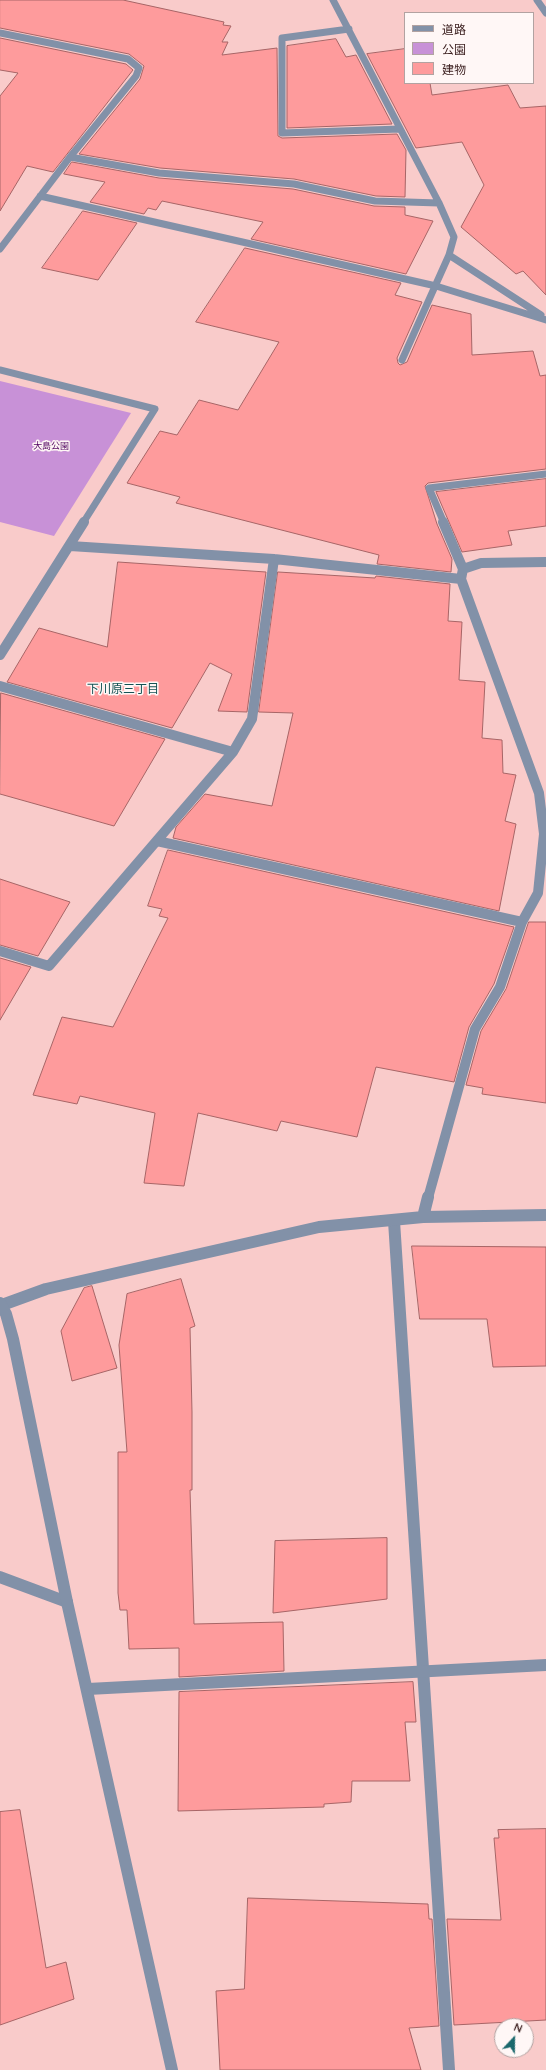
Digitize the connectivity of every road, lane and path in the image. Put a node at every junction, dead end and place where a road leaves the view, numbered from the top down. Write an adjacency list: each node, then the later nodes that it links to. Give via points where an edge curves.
1 (333, 0): 4 (street)
2 (537, 0): 3 (street)
3 (546, 13)
4 (349, 29): 6 (street); 6 (street, via 282,38 282,132)
5 (0, 33): 7 (street, via 128,59 139,68 136,76)
6 (400, 129): 9 (street)
7 (70, 157): 8 (street); 9 (street, via 159,173 294,184 375,201)
8 (40, 196): 10 (street); 12 (street)
9 (439, 203): 11 (street, via 454,237)
10 (0, 249)
11 (449, 255): 12 (street); 13 (street)
12 (436, 286): 13 (street); 14 (street)
13 (546, 319)
14 (402, 360)
15 (0, 370): 17 (street, via 155,409)
16 (546, 474): 20 (street, via 429,488)
17 (70, 546): 18 (street); 21 (street)
18 (274, 559): 20 (street); 23 (street, via 252,719)
19 (546, 562): 20 (street, via 480,563)
20 (462, 574): 25 (street, via 539,793 544,834 538,893)
21 (0, 655)
22 (0, 686): 23 (street)
23 (233, 752): 24 (street)
24 (157, 841): 25 (street); 26 (street, via 49,966)
25 (522, 922): 28 (street, via 500,987 475,1029)
26 (0, 951)
27 (546, 1215): 28 (street)
28 (422, 1217): 29 (street)
29 (394, 1221): 30 (street, via 319,1227 46,1289); 34 (street)
30 (1, 1304): 32 (street, via 14,1339)
31 (0, 1577): 32 (street)
32 (67, 1602): 35 (street)
33 (546, 1665): 34 (street)
34 (424, 1671): 35 (street); 37 (street)
35 (88, 1689): 36 (street)
36 (172, 2070)
37 (448, 2070)

